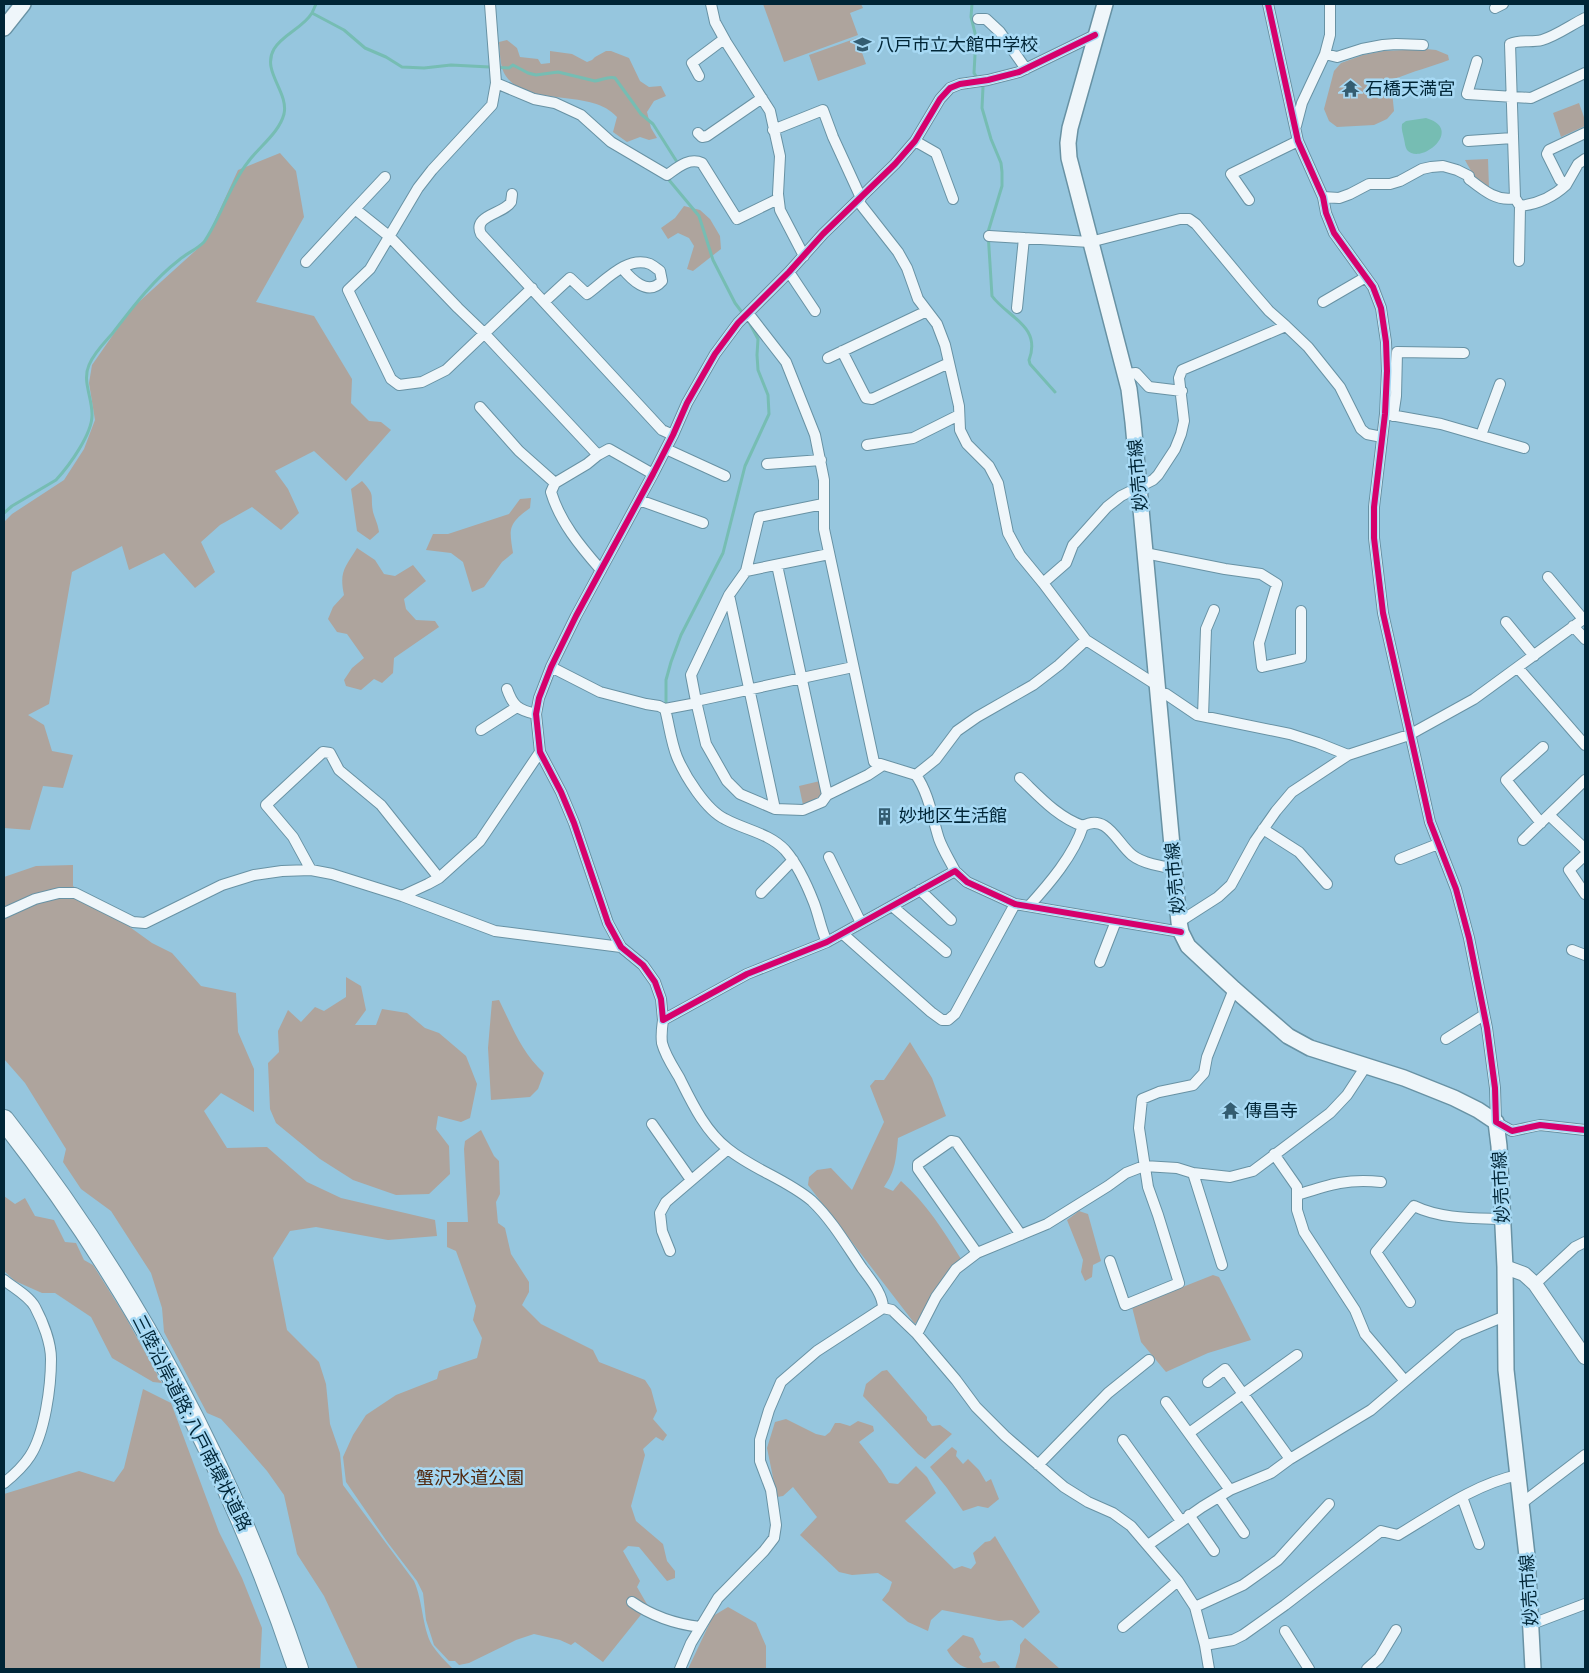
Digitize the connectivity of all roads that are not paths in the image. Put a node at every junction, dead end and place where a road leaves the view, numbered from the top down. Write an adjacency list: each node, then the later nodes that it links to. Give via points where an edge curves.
1 (23, 4): 9 (main road)
2 (490, 4): 18 (street)
3 (711, 4): 11 (street, via 715,22)
4 (1105, 4): 10 (main road, 妙売市線)
5 (1268, 4): 22 (street)
6 (1330, 4): 13 (street, via 1330,35)
7 (1585, 18): 20 (street, via 1542,40 1510,44)
8 (978, 19): 15 (street, via 986,19 1000,32)
9 (4, 28)
10 (1096, 35): 15 (street); 43 (main road, 妙売市線, via 1068,143)
11 (724, 39): 17 (street, via 692,63); 19 (street)
12 (1423, 46): 13 (street, via 1383,45 1337,57)
13 (1325, 54): 22 (street, via 1302,103)
14 (1477, 62): 20 (street, via 1467,94)
15 (1026, 69): 27 (street, via 950,88)
16 (1585, 73): 20 (street, via 1531,98)
17 (699, 76)
18 (496, 83): 34 (street, via 581,115 611,142 667,175 688,162 702,164 737,219); 40 (street, via 492,105 432,170)
19 (762, 98): 21 (street, via 770,112); 23 (street, via 707,136 702,137)
20 (1511, 98): 25 (street)
21 (773, 130): 34 (street, via 780,156); 35 (street, via 823,110)
22 (1295, 130): 28 (street)
23 (698, 133)
24 (1585, 133): 31 (street, via 1549,150 1547,154 1560,180)
25 (1513, 138): 26 (street); 38 (street)
26 (1468, 140)
27 (915, 141): 35 (street); 36 (street, via 936,153)
28 (1298, 141): 33 (street); 37 (street, via 1231,174)
29 (1585, 159): 31 (street, via 1578,164)
30 (385, 177): 39 (street)
31 (1566, 185): 38 (street, via 1538,203)
32 (512, 194): 50 (street, via 511,202 483,220 478,229)
33 (1323, 198): 38 (street, via 1339,198 1369,184 1390,184 1422,169 1444,166 1469,176 1489,194); 49 (street, via 1334,233)
34 (778, 199): 44 (street, via 780,210)
35 (859, 199): 44 (street); 55 (street, via 898,252 918,299)
36 (953, 199)
37 (1249, 200)
38 (1518, 202): 45 (street)
39 (355, 209): 40 (street); 46 (street)
40 (390, 236): 58 (street); 58 (street, via 370,269 348,290 391,379 399,385 422,382 446,370)
41 (989, 236): 42 (street)
42 (1024, 238): 43 (street); 53 (street)
43 (1090, 242): 57 (street, via 1189,219); 63 (main road, 妙売市線)
44 (804, 256): 48 (street)
45 (1519, 261)
46 (306, 262)
47 (622, 268): 51 (street, via 587,294 570,278)
48 (789, 272): 54 (street); 56 (street)
49 (1366, 277): 52 (street); 68 (street, via 1381,308)
50 (532, 288): 51 (street); 58 (street)
51 (544, 302): 69 (street, via 662,430)
52 (1323, 302)
53 (1017, 308)
54 (815, 311)
55 (927, 311): 59 (street); 62 (street, via 937,324)
56 (748, 312): 69 (street, via 715,354); 76 (street, via 786,362 815,434)
57 (1286, 326): 65 (street, via 1182,370 1179,378); 71 (street, via 1308,347 1340,387 1361,429 1367,434)
58 (484, 333): 75 (street)
59 (842, 351): 61 (street); 62 (street, via 866,398 872,399)
60 (1464, 354): 68 (street, via 1397,352 1396,396)
61 (828, 358)
62 (949, 363): 67 (street)
63 (1126, 374): 65 (street, via 1136,373 1149,386); 81 (main road, 妙売市線)
64 (1500, 384): 70 (street)
65 (1182, 391): 81 (street, via 1184,421 1175,449 1153,480)
66 (480, 407): 80 (street)
67 (959, 415): 72 (street, via 913,438); 91 (street, via 960,430 967,444 989,466 998,483 1008,533)
68 (1389, 415): 70 (street); 71 (street)
69 (673, 435): 74 (street)
70 (1481, 435): 73 (street)
71 (1382, 437): 114 (street, via 1374,538 1383,613)
72 (867, 445)
73 (1524, 448)
74 (666, 449): 78 (street); 79 (street)
75 (598, 455): 78 (street, via 610,449); 80 (street)
76 (821, 460): 77 (street); 83 (street)
77 (767, 464)
78 (653, 474): 82 (street)
79 (725, 476)
80 (555, 483): 88 (street, via 551,492 566,526)
81 (1139, 487): 85 (main road, 妙売市線); 91 (street, via 1107,507 1073,545 1066,563)
82 (639, 500): 84 (street); 88 (street)
83 (824, 504): 86 (street); 89 (street, via 759,517)
84 (703, 523)
85 (1145, 553): 94 (street, via 1261,574 1277,584 1259,644 1262,667 1301,658); 107 (main road, 妙売市線)
86 (829, 554): 87 (street); 102 (street)
87 (777, 565): 89 (street); 104 (street)
88 (601, 570): 101 (street)
89 (746, 571): 92 (street)
90 (1548, 577): 95 (street)
91 (1043, 583): 99 (street)
92 (729, 595): 106 (street); 108 (street, via 691,675)
93 (1214, 610): 112 (street, via 1206,629)
94 (1302, 611)
95 (1584, 618): 97 (street)
96 (1506, 622): 100 (street)
97 (1573, 626): 98 (street); 100 (street)
98 (1585, 639)
99 (1086, 640): 107 (street); 120 (street, via 1033,685 957,731 936,759)
100 (1534, 656): 103 (street)
101 (551, 667): 110 (street, via 600,692); 111 (street)
102 (853, 667): 104 (street); 119 (street, via 874,762)
103 (1518, 668): 114 (street, via 1474,699); 115 (street)
104 (802, 678): 106 (street); 123 (street)
105 (507, 689): 109 (street)
106 (750, 689): 108 (street); 124 (street)
107 (1158, 690): 112 (street); 136 (main road, 妙売市線)
108 (696, 702): 110 (street); 124 (street, via 706,744 727,781 740,794)
109 (517, 707): 111 (street); 113 (street)
110 (665, 709): 135 (street, via 677,756 702,799 722,818 768,836)
111 (536, 714): 117 (street)
112 (1203, 716): 118 (street, via 1290,734)
113 (480, 730)
114 (1409, 735): 118 (street); 130 (street)
115 (1585, 745)
116 (1543, 746): 126 (street, via 1506,780)
117 (540, 752): 139 (street, via 480,841); 155 (street, via 562,792 608,923)
118 (1348, 755): 128 (street, via 1292,792)
119 (883, 765): 120 (street); 123 (street)
120 (916, 775): 138 (street, via 926,793 940,841)
121 (1020, 778): 127 (street, via 1061,816)
122 (1585, 780): 125 (street)
123 (827, 795): 124 (street, via 822,802 803,810)
124 (775, 809)
125 (1549, 815): 126 (street); 131 (street)
126 (1541, 823): 129 (street)
127 (1082, 826): 136 (street, via 1090,822 1101,824 1134,856); 147 (street, via 1080,835 1056,874)
128 (1263, 829): 140 (street, via 1300,852); 152 (street, via 1231,885)
129 (1523, 840)
130 (1438, 844): 134 (street); 161 (street, via 1458,897)
131 (1585, 849)
132 (1585, 855): 143 (street, via 1569,870)
133 (829, 857): 151 (street)
134 (1400, 859)
135 (793, 860): 142 (street); 154 (street, via 814,902 821,931)
136 (1174, 868): 152 (main road, 妙売市線)
137 (311, 870): 139 (street, via 292,837 266,805 323,752 330,753 340,770 382,805); 144 (street); 148 (street, via 254,875 222,885 145,923 133,922 76,893 35,898)
138 (955, 871): 141 (street); 145 (street, via 967,882)
139 (439, 878): 144 (street)
140 (1327, 884)
141 (920, 890): 146 (street); 149 (street)
142 (761, 893)
143 (1585, 894)
144 (402, 896): 155 (street, via 495,931)
145 (1015, 904): 147 (street); 153 (street, via 955,1014 948,1020 942,1020 931,1012)
146 (892, 906): 151 (street); 157 (street)
147 (1029, 906): 150 (street)
148 (4, 914)
149 (951, 920)
150 (1116, 921): 152 (street); 159 (street)
151 (861, 924): 153 (street)
152 (1180, 927): 160 (main road, 妙売市線, via 1188,946)
153 (843, 934): 154 (street)
154 (828, 942): 162 (street, via 747,974)
155 (621, 947): 162 (street, via 643,965 655,982)
156 (1572, 950): 158 (street)
157 (946, 952)
158 (1585, 955)
159 (1100, 962)
160 (1234, 989): 164 (main road, 妙売市線, via 1288,1036 1310,1048); 171 (street, via 1207,1057 1204,1073 1193,1085 1142,1099 1139,1128)
161 (1484, 1015): 163 (street); 166 (street, via 1495,1088)
162 (663, 1020): 169 (street, via 662,1042 667,1056 709,1130)
163 (1446, 1039)
164 (1366, 1066): 166 (main road, 妙売市線, via 1454,1098); 170 (street, via 1347,1095 1330,1113)
165 (4, 1120): 224 (highway, 三陸沿岸道路;八戸南環状道路, via 90,1237 165,1362 254,1550)
166 (1496, 1122): 168 (street, via 1512,1131 1540,1125); 176 (main road, 妙売市線)
167 (652, 1124): 173 (street)
168 (1585, 1130)
169 (728, 1149): 173 (street); 187 (street, via 794,1187 813,1203 831,1222 866,1274 880,1296)
170 (1274, 1154): 172 (street, via 1253,1171 1230,1177); 175 (street, via 1294,1180)
171 (1144, 1166): 172 (street, via 1176,1168); 177 (street, via 1126,1173 1047,1224); 181 (street, via 1179,1283 1125,1305)
172 (1193, 1173): 182 (street)
173 (692, 1180): 179 (street, via 666,1202 660,1213 662,1231)
174 (1381, 1182): 175 (street, via 1339,1182)
175 (1297, 1195): 193 (street, via 1297,1210 1304,1232 1355,1310 1365,1334)
176 (1502, 1218): 183 (main road, 妙売市線); 186 (street, via 1459,1218 1426,1212 1414,1206 1376,1252)
177 (1021, 1235): 180 (street); 180 (street, via 956,1142 951,1141 918,1164 918,1169)
178 (1585, 1242): 185 (street)
179 (670, 1251)
180 (977, 1253): 189 (street, via 956,1269)
181 (1110, 1260)
182 (1222, 1265)
183 (1505, 1267): 185 (street, via 1524,1274); 188 (main road, 妙売市線)
184 (4, 1280): 203 (street, via 35,1306 47,1336 51,1358 41,1433 18,1473)
185 (1535, 1284): 191 (street)
186 (1410, 1302)
187 (883, 1308): 189 (street, via 892,1310); 219 (street, via 817,1351 781,1382 760,1440 760,1461 771,1490 776,1525 774,1538 718,1598)
188 (1505, 1316): 193 (street, via 1459,1335); 202 (main road, 妙売市線, via 1506,1370)
189 (916, 1334): 201 (street, via 976,1407)
190 (1297, 1355): 195 (street)
191 (1585, 1357)
192 (1149, 1360): 201 (street, via 1108,1392)
193 (1405, 1381): 200 (street, via 1371,1410)
194 (1208, 1382): 195 (street, via 1225,1369)
195 (1243, 1394): 197 (street); 200 (street)
196 (1166, 1402): 197 (street)
197 (1189, 1434): 204 (street)
198 (1123, 1440): 209 (street)
199 (1585, 1455): 207 (street)
200 (1290, 1460): 204 (street, via 1271,1473)
201 (1038, 1465): 212 (street, via 1064,1487 1113,1513)
202 (1518, 1475): 206 (street); 207 (main road, 妙売市線)
203 (4, 1483)
204 (1230, 1490): 205 (street)
205 (1219, 1497): 209 (street); 210 (street)
206 (1462, 1497): 211 (street); 223 (street, via 1398,1535 1381,1531 1243,1635 1234,1640)
207 (1522, 1503): 218 (main road, 妙売市線)
208 (1328, 1504): 217 (street, via 1278,1560 1243,1585)
209 (1185, 1518): 212 (street); 213 (street)
210 (1244, 1534)
211 (1479, 1544)
212 (1148, 1545): 214 (street)
213 (1214, 1551)
214 (1178, 1581): 217 (street); 220 (street)
215 (632, 1602): 219 (street, via 643,1610 683,1625)
216 (1585, 1604): 218 (street)
217 (1195, 1607): 223 (street)
218 (1532, 1624): 229 (main road, 妙売市線)
219 (700, 1627): 225 (street)
220 (1123, 1627)
221 (1396, 1630): 228 (street, via 1379,1658)
222 (1285, 1631): 227 (street)
223 (1205, 1645): 226 (street)
224 (298, 1669)
225 (680, 1669)
226 (1209, 1669)
227 (1310, 1669)
228 (1367, 1669)
229 (1533, 1669)

